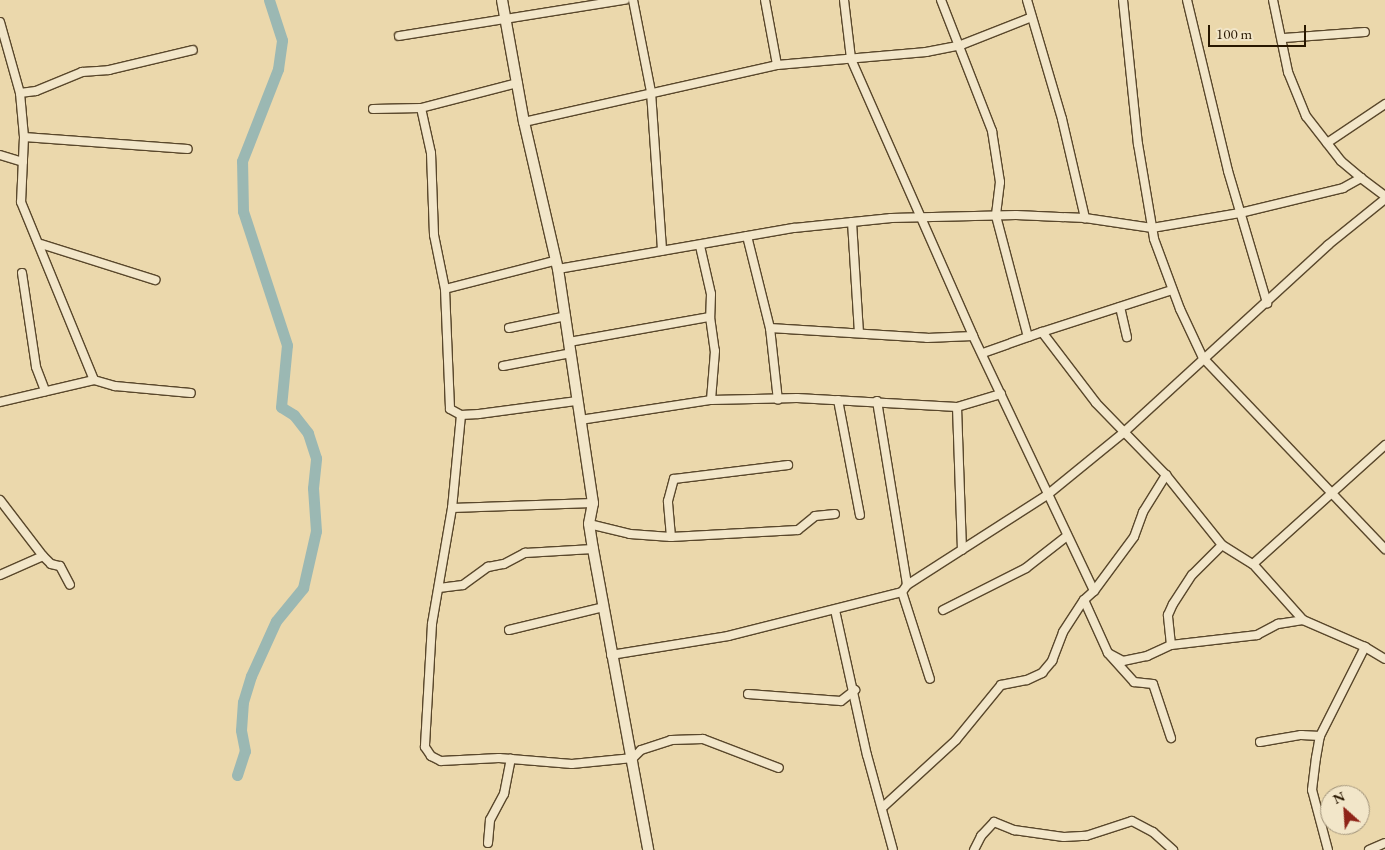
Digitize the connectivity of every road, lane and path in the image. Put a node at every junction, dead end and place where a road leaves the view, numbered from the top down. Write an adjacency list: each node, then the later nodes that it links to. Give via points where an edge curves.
1 (502, 0): 12 (street)
2 (625, 0): 12 (street)
3 (632, 0): 23 (street)
4 (765, 0): 21 (street)
5 (844, 0): 20 (street)
6 (941, 0): 18 (street)
7 (1027, 0): 11 (street)
8 (1123, 0): 41 (street, via 1138,144)
9 (1187, 0): 36 (street)
10 (1273, 0): 17 (street)
11 (1032, 17): 18 (street); 39 (street, via 1062,119)
12 (505, 19): 16 (street); 22 (street)
13 (0, 22): 15 (street)
14 (1365, 32): 17 (street)
15 (1, 34): 24 (street)
16 (399, 36)
17 (1284, 38): 30 (street, via 1288,72 1306,116)
18 (961, 46): 20 (street); 38 (street, via 992,132 1000,182)
19 (193, 50): 24 (street, via 109,70 82,72 36,91)
20 (852, 59): 21 (street); 37 (street)
21 (777, 65): 23 (street)
22 (518, 83): 26 (street); 28 (street)
23 (652, 92): 28 (street); 45 (street)
24 (20, 93): 29 (street)
25 (1385, 104): 30 (street)
26 (421, 108): 27 (street); 49 (street, via 431,152 434,235)
27 (373, 109)
28 (524, 122): 46 (street)
29 (24, 137): 31 (street); 33 (street)
30 (1327, 143): 34 (street)
31 (188, 149)
32 (0, 155): 33 (street)
33 (23, 162): 43 (street, via 21,202)
34 (1361, 178): 35 (street); 36 (street, via 1343,188)
35 (1385, 197): 51 (street)
36 (1240, 213): 41 (street); 51 (street)
37 (919, 216): 38 (street); 40 (street); 59 (street)
38 (996, 216): 39 (street); 61 (street)
39 (1085, 218): 41 (street)
40 (852, 222): 42 (street); 57 (street)
41 (1152, 228): 50 (street)
42 (747, 236): 44 (street); 56 (street)
43 (40, 244): 48 (street); 66 (street)
44 (700, 246): 45 (street); 54 (street, via 711,294)
45 (662, 251): 46 (street)
46 (556, 265): 49 (street); 53 (street)
47 (22, 273): 67 (street, via 36,367)
48 (155, 280)
49 (445, 289): 77 (street, via 450,409)
50 (1172, 290): 52 (street); 64 (street)
51 (1267, 303): 64 (street)
52 (1120, 307): 58 (street); 60 (street)
53 (566, 316): 55 (street); 62 (street)
54 (710, 317): 62 (street); 70 (street, via 715,350)
55 (509, 328)
56 (770, 328): 57 (street); 71 (street)
57 (860, 332): 59 (street, via 927,338)
58 (1042, 332): 61 (street); 79 (street)
59 (973, 336): 63 (street)
60 (1127, 336)
61 (1028, 337): 63 (street)
62 (570, 347): 65 (street); 73 (street)
63 (983, 353): 69 (street)
64 (1203, 358): 79 (street); 83 (street)
65 (503, 366)
66 (94, 380): 67 (street); 68 (street, via 116,386)
67 (45, 390): 74 (street)
68 (191, 392)
69 (1002, 394): 76 (street); 84 (street)
70 (711, 400): 71 (street); 78 (street)
71 (778, 400): 72 (street)
72 (838, 400): 75 (street); 89 (street)
73 (577, 401): 77 (street); 78 (street)
74 (0, 402)
75 (877, 402): 76 (street); 102 (street)
76 (956, 407): 96 (street)
77 (461, 415): 87 (street)
78 (580, 420): 86 (street)
79 (1123, 433): 82 (street); 84 (street)
80 (1385, 446): 83 (street)
81 (788, 465): 92 (street, via 674,479 668,501)
82 (1166, 475): 93 (street); 103 (street, via 1143,512 1134,537)
83 (1331, 492): 95 (street); 98 (street)
84 (1048, 495): 91 (street); 96 (street)
85 (0, 500): 97 (street)
86 (593, 503): 87 (street); 90 (street)
87 (452, 508): 101 (street)
88 (835, 514): 92 (street, via 815,516 798,530)
89 (860, 515)
90 (589, 524): 92 (street, via 630,534); 94 (street)
91 (1067, 536): 103 (street); 107 (street, via 1026,568)
92 (671, 537)
93 (1222, 545): 98 (street); 110 (street, via 1192,575 1173,604 1168,614)
94 (593, 549): 101 (street, via 525,553 504,564 488,567 462,585); 105 (street)
95 (1385, 549)
96 (962, 550): 102 (street)
97 (42, 556): 99 (street); 100 (street, via 51,564 60,566)
98 (1253, 564): 108 (street)
99 (0, 575)
100 (70, 585)
101 (439, 588): 122 (street, via 432,624 425,747 441,761)
102 (905, 588): 106 (street); 115 (street)
103 (1094, 591): 104 (street)
104 (1084, 600): 112 (street); 124 (street, via 1063,632 1052,661 1042,673 1027,680 1001,685 956,740)
105 (603, 607): 109 (street); 113 (street)
106 (835, 610): 113 (street, via 781,620 728,636); 116 (street)
107 (943, 610)
108 (1302, 620): 110 (street, via 1278,624 1257,634); 111 (street)
109 (509, 630)
110 (1171, 644): 112 (street, via 1147,656 1123,661)
111 (1365, 647): 114 (street); 118 (street)
112 (1108, 653): 119 (street, via 1134,682 1153,684)
113 (611, 655): 121 (street)
114 (1385, 659)
115 (930, 679)
116 (855, 690): 117 (street, via 841,701); 124 (street, via 867,755)
117 (748, 694)
118 (1320, 736): 120 (street, via 1301,735); 131 (street, via 1312,790)
119 (1171, 738)
120 (1260, 742)
121 (633, 758): 122 (street, via 572,764); 123 (street, via 641,750 671,740 703,740); 127 (street)
122 (511, 759): 126 (street, via 504,794 490,820)
123 (779, 768)
124 (883, 807): 128 (street)
125 (1385, 842): 132 (street)
126 (488, 843)
127 (648, 850)
128 (893, 850)
129 (974, 850): 130 (street, via 994,822 1014,830 1086,836 1132,821 1153,832)
130 (1173, 850)
131 (1328, 850)
132 (1369, 850)

